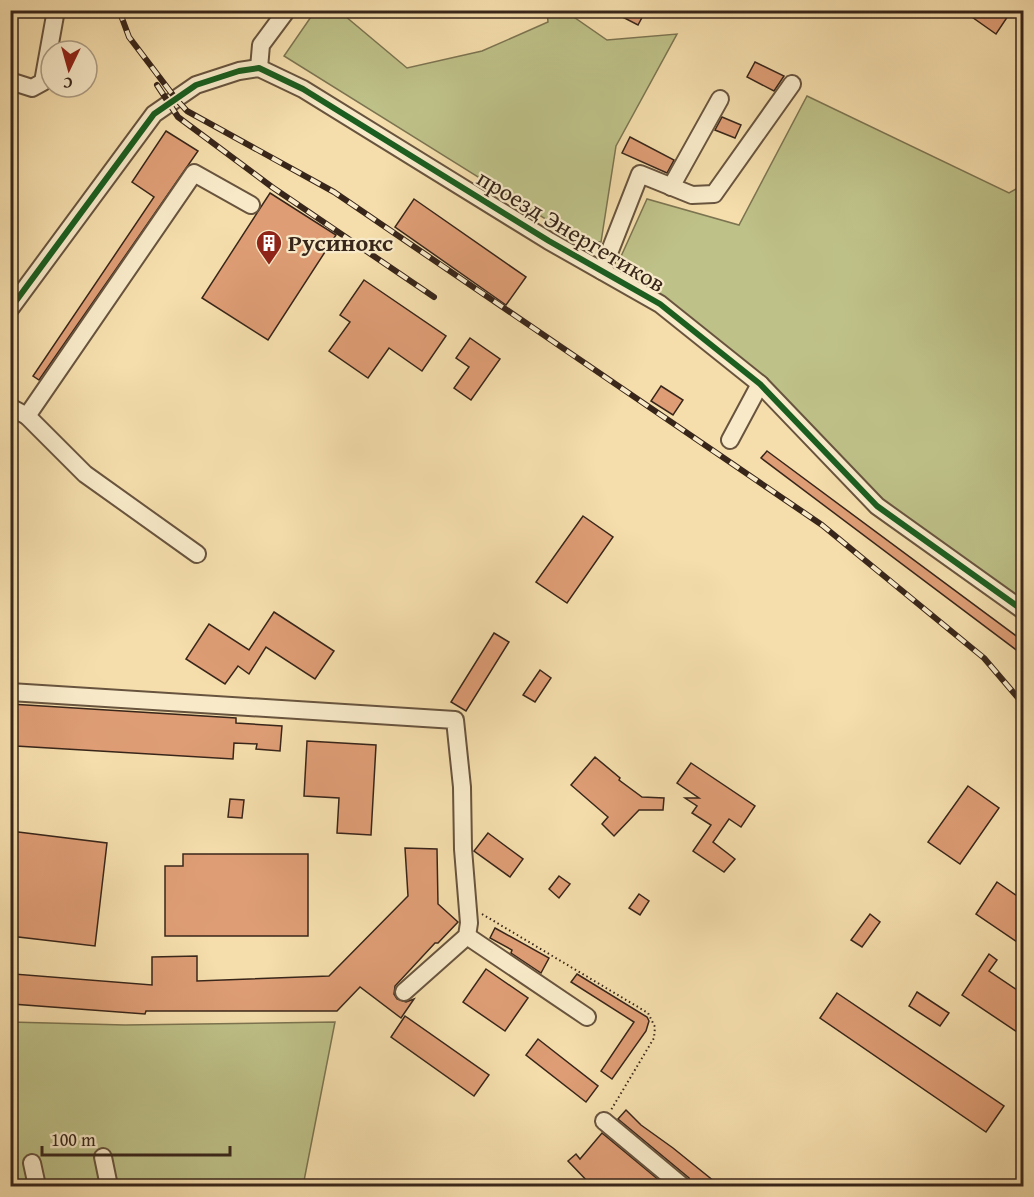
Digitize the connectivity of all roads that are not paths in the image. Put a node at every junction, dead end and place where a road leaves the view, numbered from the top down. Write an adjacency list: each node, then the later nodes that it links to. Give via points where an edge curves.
1 (56, 10): 4 (street, via 43,81 32,88)
2 (287, 10): 3 (street, via 261,45)
3 (259, 68): 9 (street, проезд Энергетиков, via 303,89); 10 (street, via 196,85 154,114)
4 (10, 81)
5 (792, 84): 7 (street, via 714,194 692,195)
6 (720, 99): 7 (street)
7 (670, 187): 9 (street, via 640,174)
8 (251, 205): 13 (street, via 194,173)
9 (602, 271): 11 (street, проезд Энергетиков, via 660,304)
10 (10, 309)
11 (760, 384): 14 (street); 16 (street, проезд Энергетиков, via 877,506)
12 (10, 407): 13 (street)
13 (27, 416): 15 (street, via 84,474)
14 (730, 440)
15 (197, 554)
16 (1023, 611)
17 (10, 693): 18 (street, via 455,720 462,787)
18 (467, 936): 19 (street); 20 (street)
19 (404, 992)
20 (587, 1017)
21 (604, 1121): 26 (street)
22 (103, 1156): 25 (street)
23 (32, 1163): 24 (street)
24 (37, 1186)
25 (109, 1186)
26 (682, 1186)

